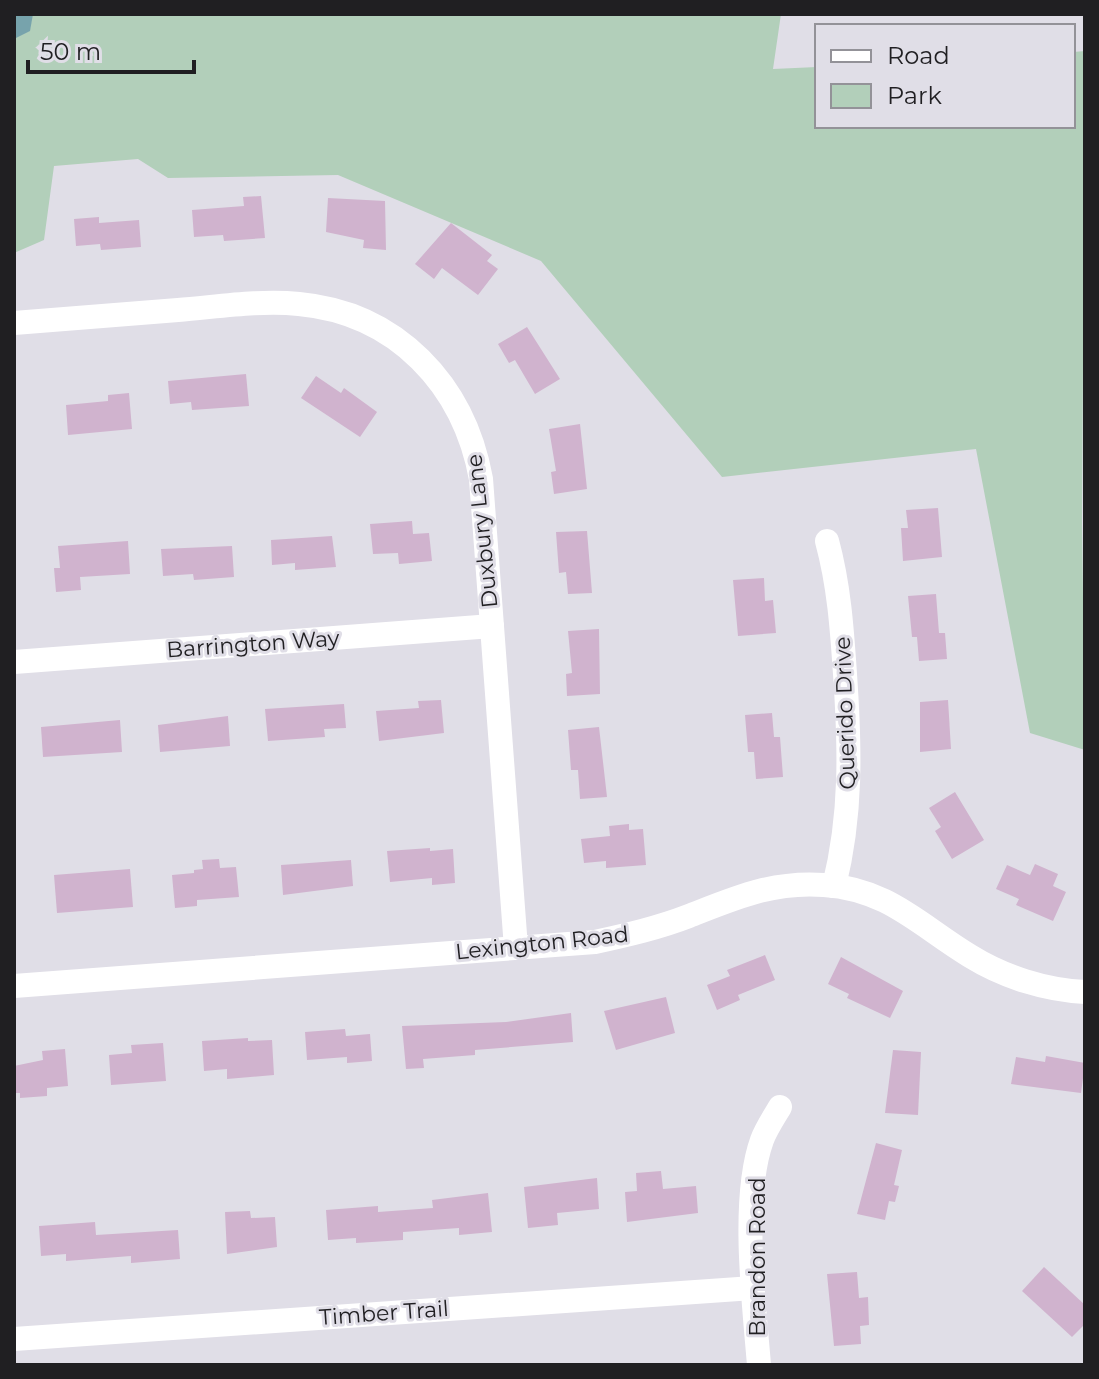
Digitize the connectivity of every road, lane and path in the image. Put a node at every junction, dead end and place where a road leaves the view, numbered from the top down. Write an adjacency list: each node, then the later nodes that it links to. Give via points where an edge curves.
1 (14, 323): 3 (street, Duxbury Lane, via 278,303 324,308 389,334 438,376 470,433 481,479)
2 (827, 541): 5 (street, Querido Drive, via 840,602 851,757 847,827)
3 (492, 626): 4 (street, Barrington Way); 6 (street, Duxbury Lane)
4 (14, 662)
5 (834, 886): 6 (street, Lexington Road, via 760,888 627,935); 8 (street, Lexington Road, via 909,912 995,970)
6 (516, 948): 7 (street, Lexington Road)
7 (14, 986)
8 (1085, 992)
9 (780, 1107): 10 (street, Brandon Road, via 762,1140 753,1186)
10 (753, 1288): 11 (street, Timber Trail); 12 (street, Brandon Road)
11 (14, 1339)
12 (759, 1365)

